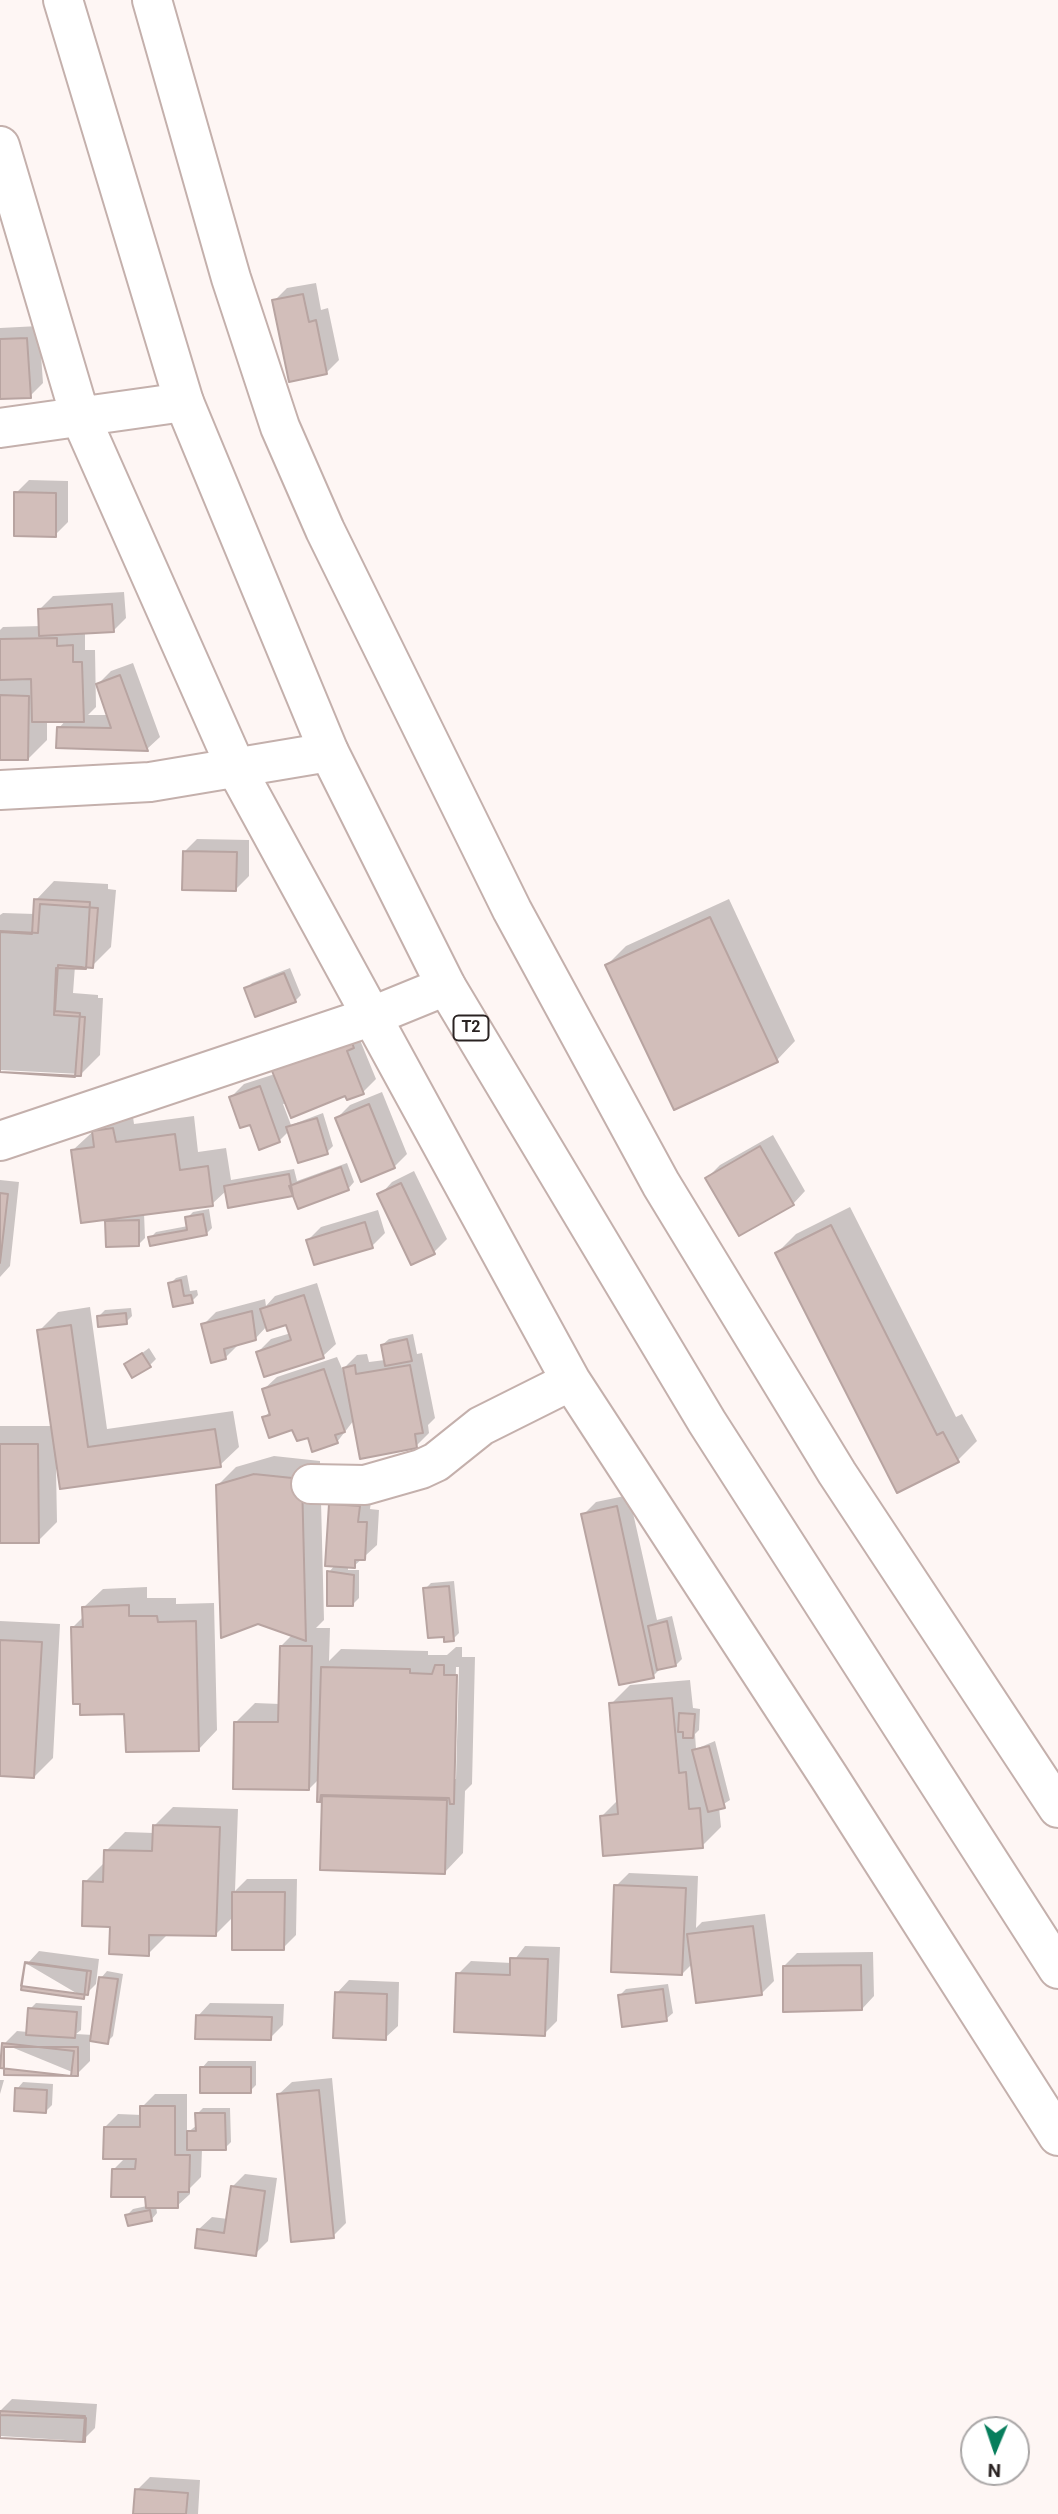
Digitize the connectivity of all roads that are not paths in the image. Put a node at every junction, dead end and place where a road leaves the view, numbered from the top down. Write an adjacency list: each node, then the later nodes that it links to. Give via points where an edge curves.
1 (63, 0): 4 (main road, T2)
2 (152, 0): 15 (main road, via 231,278 280,427 325,530 512,911 696,1242 838,1473)
3 (0, 146): 5 (main road)
4 (184, 402): 5 (main road); 7 (main road, T2)
5 (80, 416): 6 (main road); 8 (main road)
6 (0, 428)
7 (329, 752): 8 (main road); 10 (main road, T2)
8 (237, 770): 9 (main road, via 150,782); 11 (main road)
9 (0, 789)
10 (446, 986): 11 (main road); 16 (main road, T2, via 707,1422)
11 (370, 1017): 12 (main road); 13 (main road)
12 (0, 1141)
13 (571, 1381): 14 (main road, via 481,1426 421,1469 365,1485); 17 (main road)
14 (311, 1484)
15 (1058, 1808)
16 (1058, 1969)
17 (1058, 2136)

